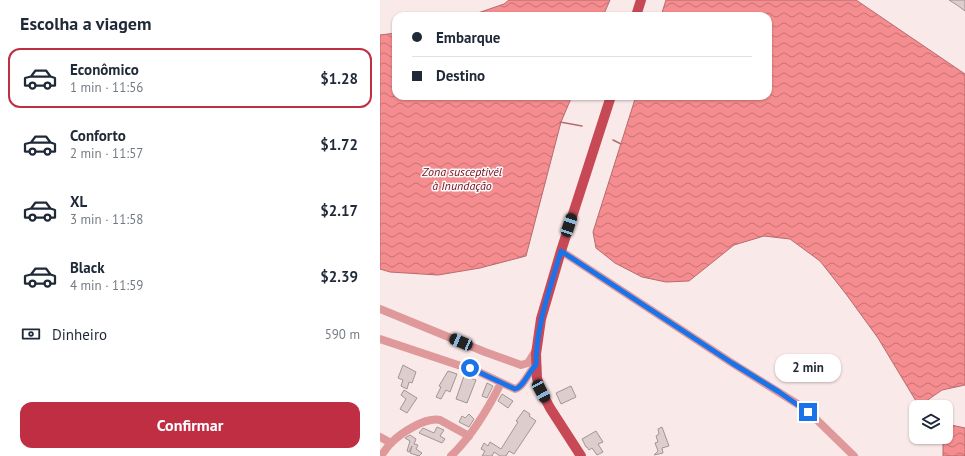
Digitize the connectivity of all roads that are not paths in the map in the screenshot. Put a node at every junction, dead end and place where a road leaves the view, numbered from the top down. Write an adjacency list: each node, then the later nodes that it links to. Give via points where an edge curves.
1 (641, 0): 2 (main road)
2 (637, 12)
3 (610, 100): 4 (main road)
4 (561, 251): 7 (main road, via 541,319); 16 (street, via 799,405)
5 (380, 309): 7 (street, via 521,365 530,361)
6 (380, 339): 9 (street, via 479,372)
7 (536, 350): 8 (main road)
8 (536, 365): 9 (street, via 519,388 515,389); 13 (main road, via 541,391)
9 (502, 383): 11 (street)
10 (380, 436): 12 (street)
11 (469, 436): 12 (street, via 435,419 410,428); 15 (street)
12 (391, 443): 14 (street)
13 (580, 455)
14 (381, 456)
15 (452, 456)
16 (854, 456)

